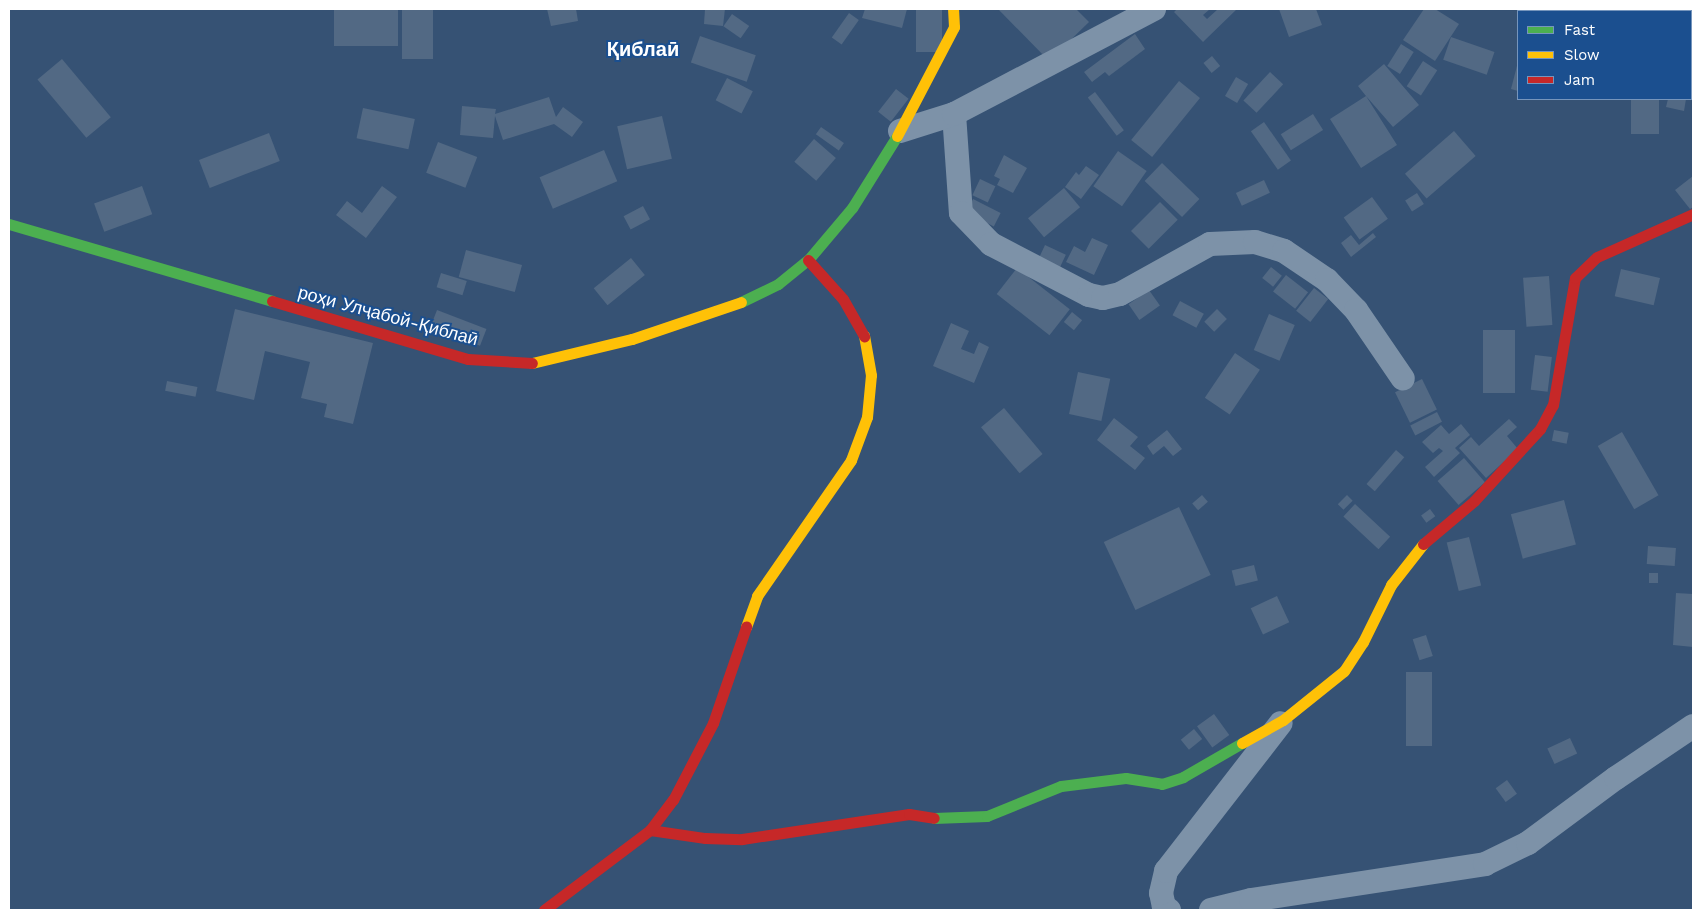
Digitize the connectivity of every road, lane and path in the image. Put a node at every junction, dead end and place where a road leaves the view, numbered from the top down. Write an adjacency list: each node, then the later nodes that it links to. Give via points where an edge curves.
1 (953, 9): 4 (street, роҳи Улҷабой-Қиблаӣ, via 954,27)
2 (1154, 9): 3 (street)
3 (954, 114): 4 (street); 8 (street, via 961,213 990,244 1089,295 1103,298 1120,294 1210,244 1255,242 1284,251 1327,280 1356,310)
4 (900, 131): 7 (street, роҳи Улҷабой-Қиблаӣ, via 852,208)
5 (1693, 214): 9 (street, via 1597,257 1575,278 1553,405 1540,430 1474,501 1431,534 1419,548 1390,585 1363,642 1344,671)
6 (11, 228): 7 (street, роҳи Улҷабой-Қиблаӣ, via 468,359 531,363 632,339 738,303 778,284)
7 (808, 260): 11 (street, via 843,299 865,338 871,375 867,417 851,460 757,596 713,723 673,800)
8 (1403, 379)
9 (1283, 720): 11 (street, via 1183,777 1162,784 1126,778 1061,786 987,816 941,819 909,814 742,839 704,838); 13 (street, via 1166,872 1161,893 1164,906)
10 (1693, 726): 14 (street, via 1528,843 1485,864 1252,900)
11 (650, 830): 12 (street)
12 (544, 910)
13 (1169, 910)
14 (1211, 910)

